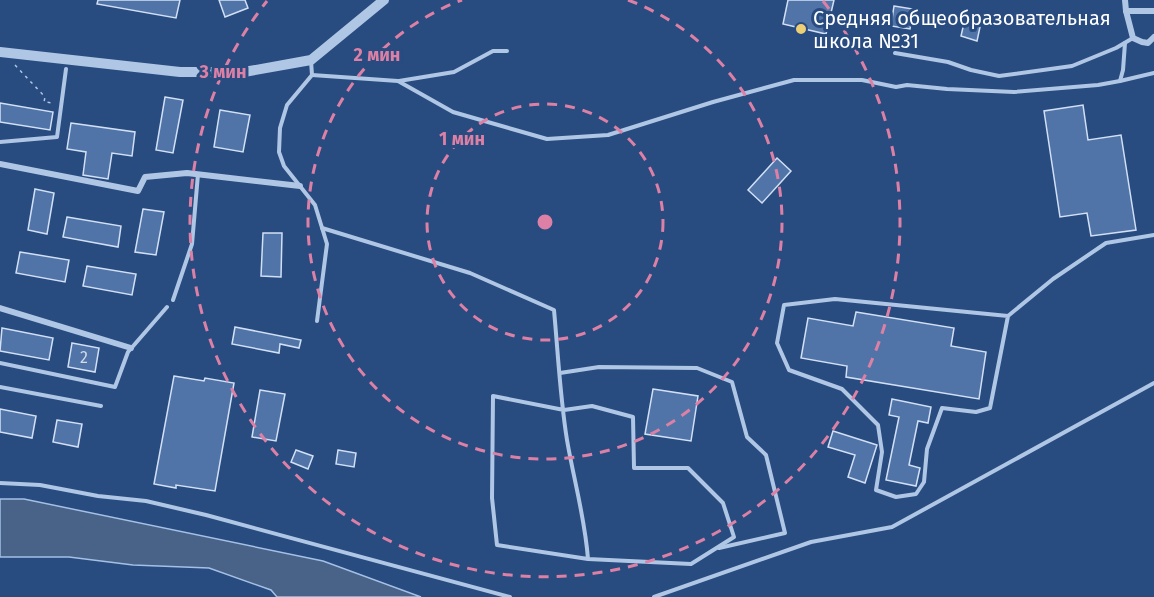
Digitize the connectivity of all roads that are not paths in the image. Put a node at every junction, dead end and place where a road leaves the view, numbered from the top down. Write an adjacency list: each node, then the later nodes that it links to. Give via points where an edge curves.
1 (384, 0): 13 (street)
2 (1125, 0): 3 (street)
3 (1126, 11): 4 (street); 6 (street)
4 (1154, 11)
5 (1154, 37): 8 (street)
6 (1133, 38): 7 (lane); 8 (street)
7 (1125, 43): 12 (lane, via 1072,66 999,76); 18 (lane)
8 (1148, 43): 9 (street)
9 (1154, 48)
10 (507, 51): 17 (lane, via 493,51 454,72)
11 (0, 52): 13 (street, via 180,72 244,72)
12 (895, 52)
13 (311, 60): 16 (lane)
14 (66, 69): 19 (lane, via 57,137)
15 (1154, 73): 18 (lane)
16 (312, 75): 17 (lane); 22 (lane, via 287,105 280,128 279,152 284,166)
17 (398, 81): 18 (lane, via 453,112 547,139 608,135 794,80 862,80 896,87 1014,92)
18 (1120, 81)
19 (0, 142)
20 (0, 164): 21 (street, via 138,191 145,177)
21 (198, 174): 22 (street); 25 (lane, via 192,244)
22 (300, 186): 23 (lane, via 315,205)
23 (322, 228): 29 (lane, via 327,244); 32 (lane, via 470,273 554,310)
24 (1154, 235): 28 (lane, via 1106,243)
25 (173, 300)
26 (167, 307): 30 (lane)
27 (0, 308): 30 (street)
28 (1008, 316): 28 (lane, via 835,298 784,305 777,343 789,370 842,389 878,425 882,452 876,490 896,496 916,494 924,482 927,449 942,408 976,412 990,408)
29 (317, 321)
30 (131, 348): 31 (lane, via 115,387)
31 (0, 363)
32 (560, 373): 36 (lane); 38 (lane, via 599,368 697,368 732,382 747,437 766,455 785,533)
33 (1154, 383): 41 (lane, via 892,526 812,542)
34 (0, 387): 35 (lane)
35 (101, 406)
36 (564, 410): 38 (lane, via 592,406 633,417 634,468 688,468 723,503 734,537); 39 (lane); 39 (lane, via 493,396 492,498 497,545)
37 (0, 483): 40 (lane, via 40,485 156,503)
38 (716, 549): 39 (lane, via 691,564)
39 (588, 559)
40 (510, 597)
41 (654, 597)

